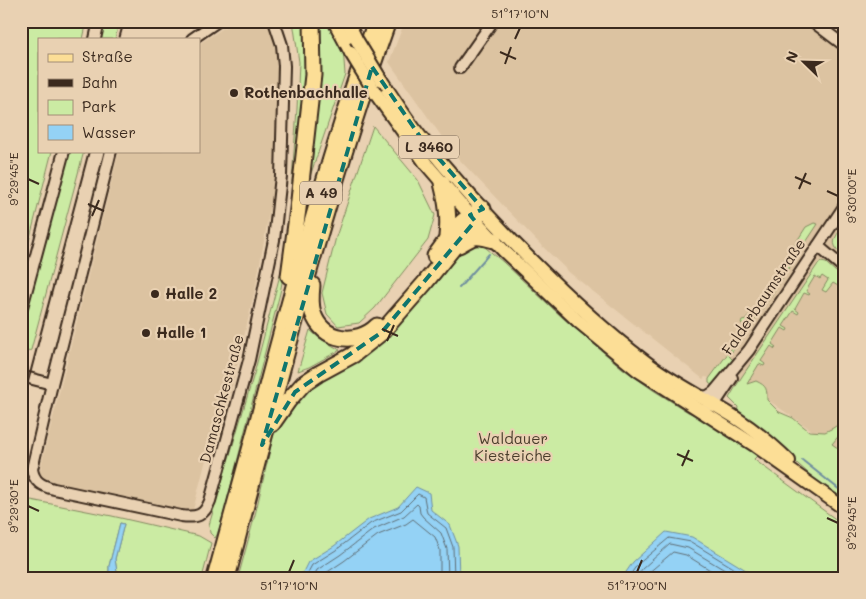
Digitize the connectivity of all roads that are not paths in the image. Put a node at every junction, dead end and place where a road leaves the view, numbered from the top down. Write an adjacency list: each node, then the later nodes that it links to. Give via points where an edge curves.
1 (99, 21): 11 (street)
2 (218, 21): 12 (street)
3 (274, 21): 29 (street, Damaschkestraße, via 282,45 284,66 274,240 249,360 210,501 204,512 194,517 181,516 38,483 32,469)
4 (312, 21): 26 (highway, via 313,75)
5 (334, 21): 17 (main road, L 3460, bridge, via 376,94)
6 (346, 21): 19 (main road, L 3460, bridge, via 381,80)
7 (376, 21): 26 (highway, A 49, via 354,84)
8 (388, 21): 20 (highway, A 49)
9 (493, 21): 14 (street)
10 (812, 21): 13 (street)
11 (95, 38)
12 (193, 38)
13 (845, 46)
14 (460, 68)
15 (64, 152): 25 (street)
16 (111, 152): 29 (street, Damaschkestraße)
17 (442, 183): 19 (main road, L 3460); 22 (highway, via 449,218)
18 (845, 205): 23 (street, Falderbaumstraße)
19 (476, 215): 21 (main road, L 3460); 22 (highway, via 458,225); 30 (main road, L 3460, via 512,242 620,342 646,363)
20 (323, 225): 22 (highway, via 311,307 322,328 344,339 360,337 374,329 438,252); 33 (highway, A 49)
21 (494, 240): 22 (highway, via 473,237); 31 (main road, L 3460, via 578,321 639,371)
22 (449, 244): 33 (highway, via 382,332 295,392 276,417)
23 (818, 246): 24 (street); 27 (street, Falderbaumstraße)
24 (845, 269)
25 (21, 311)
26 (281, 330): 36 (highway, A 49)
27 (749, 350): 30 (street, Falderbaumstraße, via 714,392); 32 (street)
28 (21, 376): 29 (street)
29 (52, 384)
30 (700, 397): 32 (main road, L 3460)
31 (686, 401): 32 (street); 34 (main road, L 3460)
32 (714, 405): 34 (main road, L 3460, via 758,434)
33 (262, 446): 36 (highway, A 49)
34 (824, 493): 35 (main road, L 3460)
35 (845, 509)
36 (234, 529): 37 (highway, A 49); 38 (highway, A 49)
37 (215, 578)
38 (227, 578)

